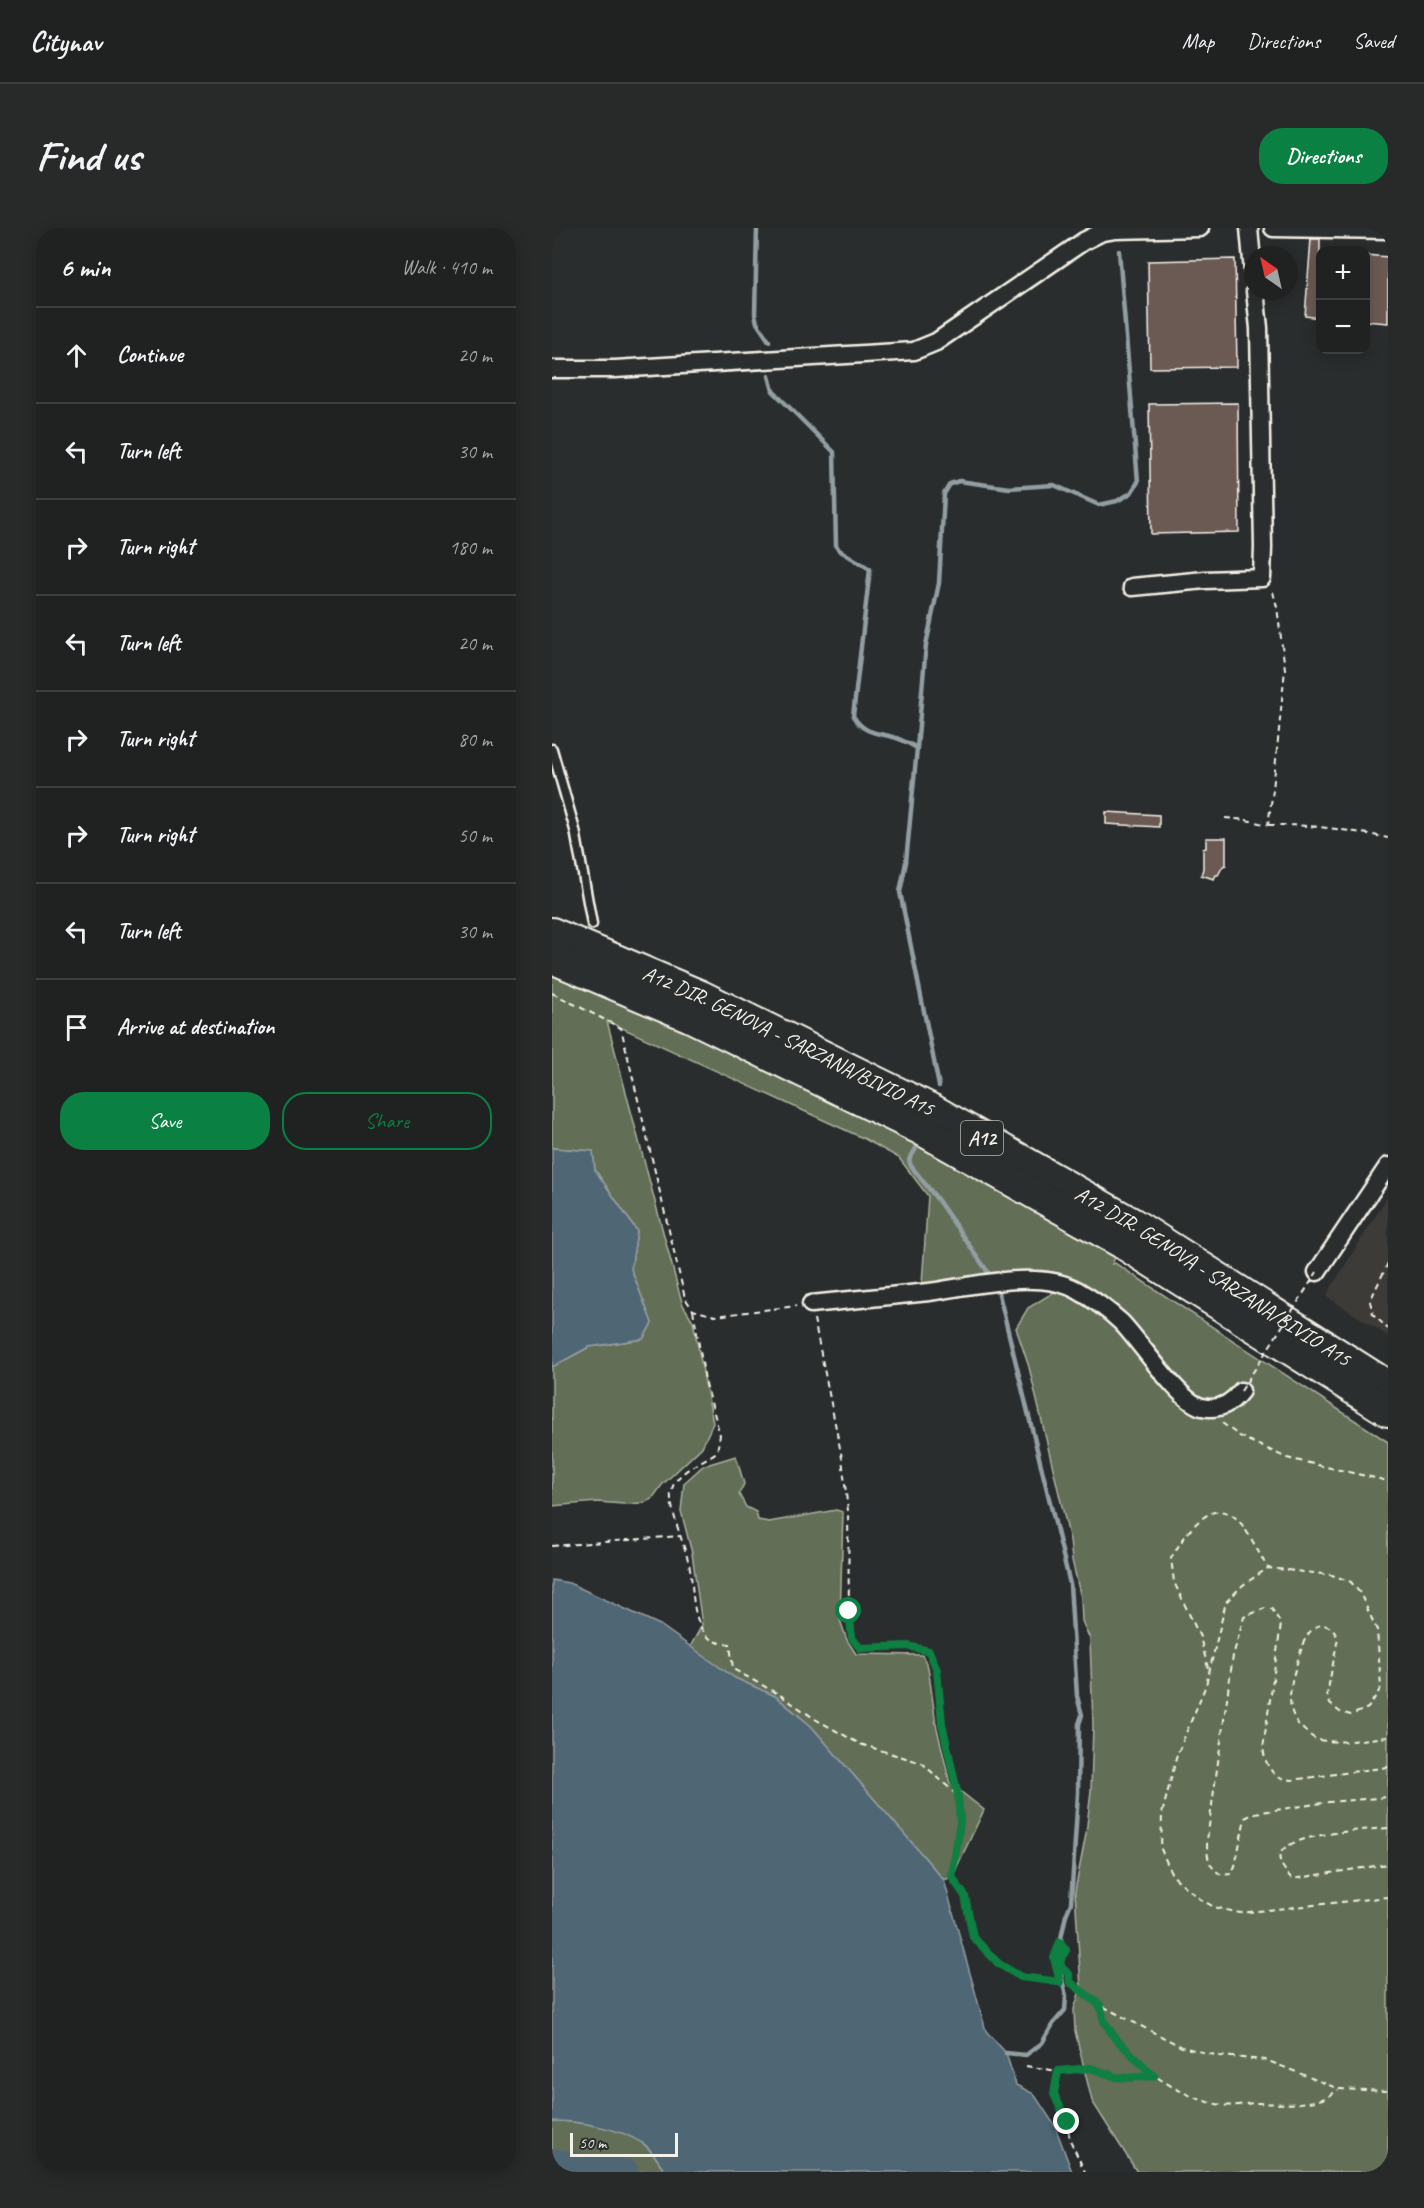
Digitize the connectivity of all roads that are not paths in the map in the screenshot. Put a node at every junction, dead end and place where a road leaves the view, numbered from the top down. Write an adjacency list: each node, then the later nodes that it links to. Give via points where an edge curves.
1 (1200, 228): 7 (street, via 1102,232 936,342 914,351 615,369)
2 (1249, 228): 5 (street)
3 (1273, 228): 4 (street)
4 (1388, 230)
5 (1251, 246)
6 (1256, 300): 8 (street, via 1262,578)
7 (552, 369)
8 (1132, 586)
9 (552, 749): 10 (lane, via 575,830)
10 (592, 924)
11 (552, 933): 16 (highway, A12 DIR. GENOVA - SARZANA/BIVIO A15 / A12, via 701,996 933,1110 1132,1222)
12 (552, 958): 18 (highway, A12, via 691,1017 920,1129 1122,1243)
13 (1388, 1166): 14 (street)
14 (1317, 1272)
15 (811, 1304): 17 (street, via 1008,1281 1047,1281 1071,1287 1095,1300 1122,1323 1184,1396 1200,1407 1232,1403)
16 (1388, 1386)
17 (1241, 1391)
18 (1388, 1411)

